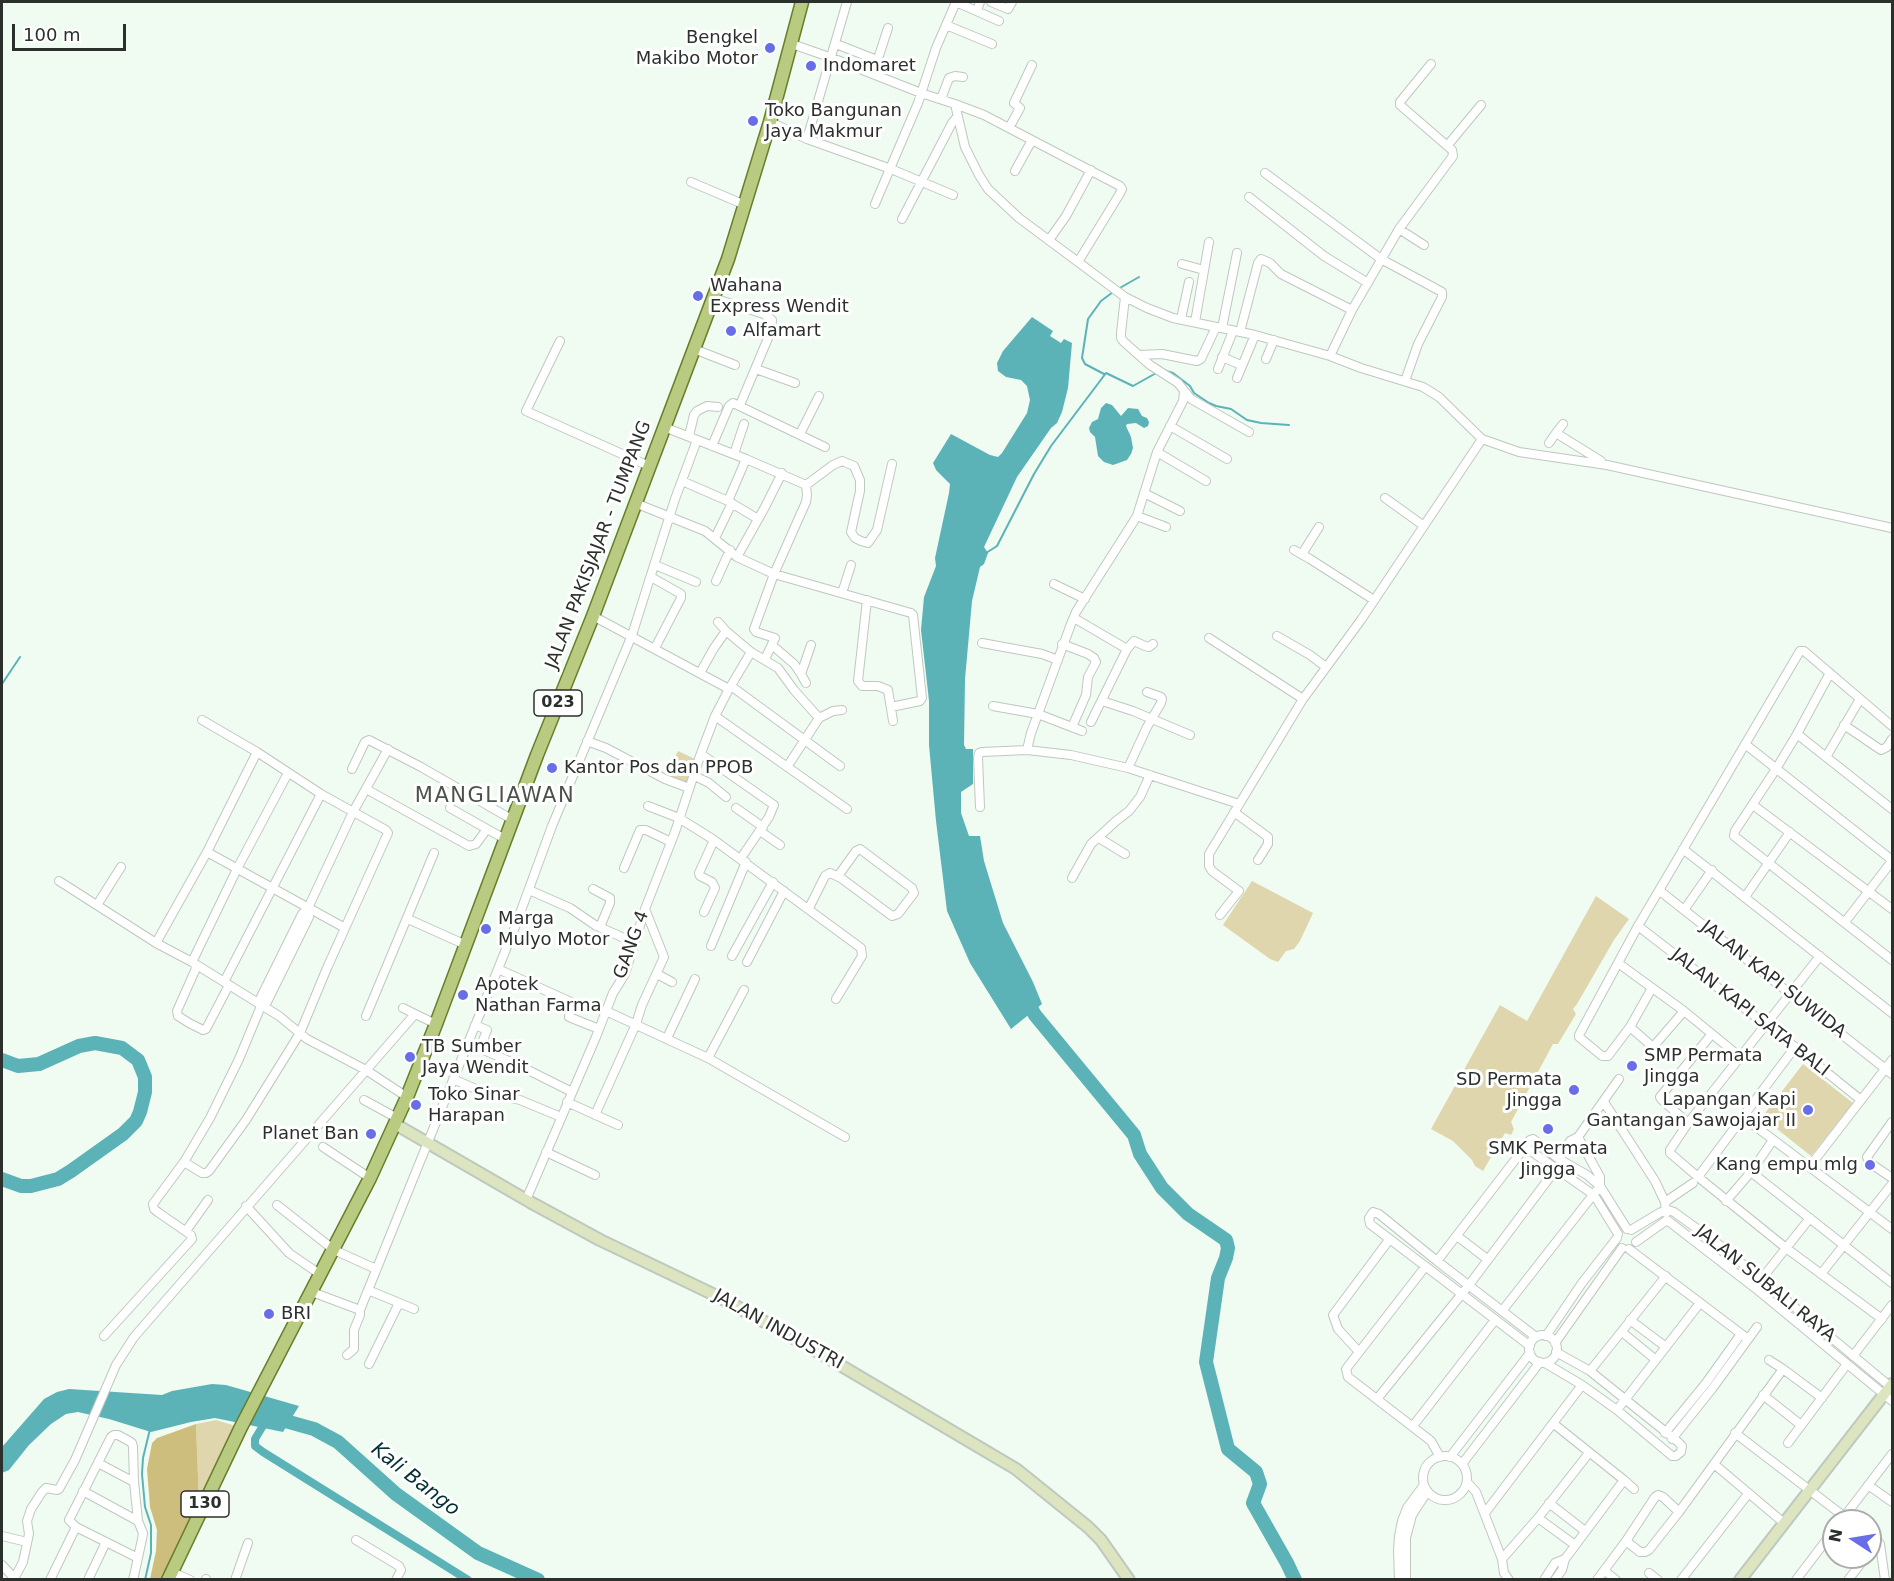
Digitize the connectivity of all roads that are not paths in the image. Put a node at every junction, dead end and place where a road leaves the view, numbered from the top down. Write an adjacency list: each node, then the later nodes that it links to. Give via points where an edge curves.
1 (802, 2): 11 (main road, JALAN PAKISJAJAR - TUMPANG / 023)
2 (847, 2): 12 (street)
3 (956, 2): 7 (street); 9 (street)
4 (980, 2): 7 (street)
5 (991, 2): 6 (street, via 1008,9)
6 (1012, 2)
7 (977, 11): 8 (street)
8 (999, 21)
9 (946, 25): 13 (street); 20 (street)
10 (888, 28): 15 (street)
11 (792, 44): 14 (street); 25 (main road, JALAN PAKISJAJAR - TUMPANG / 023)
12 (836, 44): 14 (street); 15 (street)
13 (992, 44)
14 (832, 57): 18 (street); 27 (street)
15 (877, 60): 18 (street)
16 (1431, 64): 29 (street, via 1400,105)
17 (1032, 65): 26 (street, via 1014,103 1020,108)
18 (873, 74): 20 (street)
19 (963, 77): 21 (street, via 950,78)
20 (921, 93): 21 (street); 30 (street)
21 (941, 99): 22 (street)
22 (955, 104): 24 (street); 26 (street)
23 (1482, 105): 29 (street)
24 (957, 117): 35 (street); 42 (street, via 965,147 988,189)
25 (770, 122): 27 (street); 39 (main road, JALAN PAKISJAJAR - TUMPANG / 023)
26 (1009, 128): 28 (street)
27 (807, 139): 30 (street)
28 (1032, 140): 31 (street); 32 (street)
29 (1447, 146): 41 (street, via 1453,156)
30 (891, 169): 35 (street); 38 (street)
31 (1091, 170): 42 (street); 47 (street, via 1122,189)
32 (1015, 171)
33 (1264, 173): 46 (street)
34 (691, 182): 39 (street)
35 (922, 182): 36 (street); 40 (street)
36 (953, 195)
37 (1248, 197): 51 (street, via 1324,256)
38 (875, 204)
39 (745, 205): 53 (main road, JALAN PAKISJAJAR - TUMPANG / 023)
40 (902, 219)
41 (1399, 229): 44 (street); 46 (street)
42 (1049, 240): 47 (street)
43 (1209, 242): 49 (street)
44 (1424, 245)
45 (1237, 253): 57 (street)
46 (1381, 259): 51 (street); 73 (street, via 1442,292 1418,344)
47 (1078, 262): 52 (street)
48 (1182, 264): 49 (street)
49 (1204, 270): 56 (street)
50 (1189, 282): 55 (street)
51 (1368, 283): 54 (street)
52 (1125, 297): 55 (street); 63 (street, via 1121,338)
53 (713, 298): 62 (main road, JALAN PAKISJAJAR - TUMPANG / 023); 69 (street, via 772,320)
54 (1352, 310): 58 (street, via 1281,274 1261,258); 64 (street)
55 (1181, 319): 56 (street)
56 (1195, 322): 57 (street)
57 (1219, 327): 58 (street); 63 (street, via 1197,361 1162,354)
58 (1237, 331): 59 (street); 65 (street)
59 (1255, 335): 60 (street); 68 (street)
60 (1274, 340): 64 (street); 66 (street)
61 (560, 341): 97 (street, via 526,411)
62 (694, 349): 67 (street); 81 (main road, JALAN PAKISJAJAR - TUMPANG / 023)
63 (1139, 355): 74 (street, via 1178,383)
64 (1330, 356): 73 (street)
65 (1222, 357): 68 (street); 70 (street)
66 (1266, 359)
67 (735, 365)
68 (1241, 365): 71 (street)
69 (756, 369): 72 (street); 76 (street)
70 (1218, 369)
71 (1237, 378)
72 (795, 382)
73 (1408, 382): 86 (street, via 1439,397)
74 (1184, 392): 80 (street); 82 (street)
75 (819, 396): 84 (street)
76 (740, 405): 84 (street); 89 (street, via 729,406)
77 (718, 407): 85 (street, via 707,405 697,411)
78 (744, 424): 92 (street)
79 (1563, 424): 83 (street)
80 (1170, 426): 91 (street); 94 (street)
81 (664, 427): 85 (street); 97 (main road, JALAN PAKISJAJAR - TUMPANG / 023)
82 (1249, 432)
83 (1556, 433): 88 (street); 96 (street)
84 (800, 434): 90 (street)
85 (689, 436): 87 (street)
86 (1482, 439): 96 (street, via 1516,451); 110 (street)
87 (698, 440): 89 (street); 99 (street)
88 (1549, 443)
89 (712, 446): 92 (street)
90 (825, 447)
91 (1157, 452): 100 (street); 102 (street)
92 (734, 454): 93 (street)
93 (746, 459): 98 (street); 104 (street)
94 (1227, 459)
95 (892, 464): 101 (street, via 877,530 868,543 851,532 860,491 854,466 842,461)
96 (1607, 465): 113 (street)
97 (649, 466): 105 (main road, JALAN PAKISJAJAR - TUMPANG / 023)
98 (782, 473): 101 (street); 109 (street)
99 (682, 481): 104 (street); 108 (street)
100 (1206, 481)
101 (806, 485): 121 (street, via 806,502)
102 (1144, 493): 106 (street); 107 (street)
103 (1385, 498): 110 (street)
104 (730, 502): 109 (street); 114 (street)
105 (635, 503): 108 (street); 130 (main road, JALAN PAKISJAJAR - TUMPANG / 023)
106 (1180, 511)
107 (1137, 516): 111 (street); 127 (street)
108 (670, 518): 114 (street); 119 (street)
109 (758, 519): 118 (street)
110 (1424, 526): 129 (street)
111 (1166, 527)
112 (1319, 527): 117 (street)
113 (1893, 528)
114 (715, 538): 115 (street)
115 (730, 550): 118 (street); 123 (street)
116 (1294, 550): 117 (street)
117 (1302, 554): 129 (street)
118 (737, 557): 121 (street)
119 (655, 565): 122 (street); 124 (street)
120 (851, 565): 126 (street)
121 (774, 574): 126 (street); 140 (street, via 754,629 775,638)
122 (651, 577): 134 (street); 142 (street, via 681,594)
123 (716, 581)
124 (696, 582)
125 (1054, 584): 127 (street)
126 (842, 593): 128 (street)
127 (1084, 599): 131 (street)
128 (867, 600): 158 (street, via 858,681 862,686 888,690); 158 (street, via 913,615 922,698)
129 (1374, 600): 147 (street)
130 (593, 616): 134 (street); 205 (main road, JALAN PAKISJAJAR - TUMPANG / 023)
131 (1074, 618): 138 (street); 143 (street)
132 (718, 622): 133 (street)
133 (726, 631): 144 (street); 148 (street)
134 (632, 635): 142 (street); 175 (street)
135 (1277, 636): 147 (street)
136 (1209, 638): 154 (street)
137 (982, 644): 146 (street)
138 (1062, 644): 146 (street); 169 (street, via 1088,654 1096,662)
139 (1153, 644): 143 (street, via 1149,647 1134,641)
140 (772, 645): 145 (street); 150 (street)
141 (811, 645): 150 (street)
142 (655, 648): 148 (street)
143 (1127, 649): 156 (street)
144 (751, 652): 145 (street); 152 (street, GANG 4)
145 (765, 659): 162 (street, via 778,668)
146 (1058, 660): 160 (street)
147 (1326, 667): 154 (street)
148 (700, 673): 152 (street)
149 (1830, 673): 155 (street); 171 (street); 176 (street, via 1802,650)
150 (801, 674): 151 (street)
151 (806, 683)
152 (730, 687): 161 (street, GANG 4); 174 (street)
153 (1148, 692): 163 (street, via 1162,699)
154 (1303, 699): 194 (street)
155 (1860, 699): 167 (street); 168 (street)
156 (1102, 701): 163 (street); 166 (street)
157 (993, 706): 160 (street)
158 (891, 707): 165 (street)
159 (842, 710): 162 (street)
160 (1038, 714): 169 (street); 178 (street)
161 (715, 716): 180 (street, GANG 4); 183 (street)
162 (819, 718): 174 (street)
163 (1151, 719): 172 (street); 184 (street)
164 (202, 720): 179 (street)
165 (893, 721)
166 (1091, 722)
167 (1844, 725): 173 (street, via 1881,750); 181 (street)
168 (1893, 726)
169 (1072, 727): 170 (street)
170 (1082, 732)
171 (1797, 734): 181 (street); 186 (street)
172 (1190, 735)
173 (1893, 739)
174 (804, 740): 182 (street); 183 (street)
175 (588, 741): 190 (street); 232 (street)
176 (1745, 744): 186 (street); 214 (street)
177 (388, 749): 185 (street, via 366,741); 191 (street); 205 (street)
178 (1027, 750): 184 (street); 198 (street, via 980,753)
179 (257, 752): 187 (street); 215 (street)
180 (701, 754): 188 (street, GANG 4); 207 (street, via 774,806)
181 (1826, 757): 196 (street)
182 (840, 766)
183 (787, 767): 201 (street)
184 (1128, 768): 189 (street)
185 (352, 769)
186 (1776, 769): 195 (street); 220 (street)
187 (288, 773): 192 (street); 223 (street)
188 (693, 775): 190 (street, GANG 4); 193 (street)
189 (1150, 775): 194 (street); 209 (street, via 1129,811)
190 (689, 788): 204 (street, GANG 4)
191 (366, 789): 202 (street); 206 (street, via 471,846)
192 (321, 794): 202 (street); 230 (street)
193 (726, 797)
194 (1239, 804): 203 (street)
195 (1753, 804): 208 (street); 221 (street, via 1734,836)
196 (1891, 805)
197 (648, 806): 204 (street)
198 (980, 807)
199 (450, 808): 206 (street)
200 (736, 808): 207 (street)
201 (847, 809)
202 (353, 812): 238 (street); 249 (street, via 388,833)
203 (1234, 812): 219 (street, via 1268,837); 244 (street, via 1208,860 1212,871 1239,891)
204 (680, 818): 211 (street); 212 (street, GANG 4)
205 (513, 820): 210 (main road, JALAN PAKISJAJAR - TUMPANG / 023)
206 (487, 829): 210 (street)
207 (761, 829): 213 (street); 218 (street)
208 (1790, 832): 221 (street); 235 (street)
209 (1099, 838): 217 (street); 227 (street, via 1085,853)
210 (506, 839): 252 (main road, JALAN PAKISJAJAR - TUMPANG / 023)
211 (714, 840): 218 (street); 243 (street, via 699,873 715,888)
212 (670, 842): 224 (street, via 640,830); 240 (street, GANG 4)
213 (780, 845)
214 (1683, 849): 225 (street); 234 (street)
215 (207, 852): 223 (street); 250 (street)
216 (434, 853): 245 (street)
217 (1125, 854)
218 (744, 860): 229 (street); 253 (street)
219 (1258, 860)
220 (1893, 860): 235 (street)
221 (1769, 863): 236 (street); 246 (street)
222 (121, 867): 237 (street)
223 (238, 867): 230 (street); 259 (street)
224 (624, 868)
225 (1712, 870): 236 (street); 242 (street)
226 (838, 876): 226 (street, via 892,916 914,894 912,888 860,849); 239 (street, via 825,876)
227 (1072, 878)
228 (59, 881): 237 (street)
229 (773, 882): 233 (street); 254 (street)
230 (272, 887): 238 (street); 264 (street)
231 (593, 889): 248 (street, via 610,898)
232 (528, 890): 248 (street, via 570,908); 260 (street)
233 (784, 891): 239 (street); 257 (street)
234 (1660, 891): 242 (street, JALAN KAPI SUWIDA); 247 (street)
235 (1869, 892): 241 (street); 246 (street)
236 (1745, 897): 255 (street)
237 (97, 905): 250 (street)
238 (308, 908): 249 (street); 269 (street, via 309,916 267,1002)
239 (809, 908): 268 (street, via 863,951)
240 (645, 909): 251 (street, GANG 4); 261 (street, via 663,954)
241 (1893, 909)
242 (1684, 910): 267 (street, JALAN KAPI SUWIDA)
243 (704, 912)
244 (1220, 915)
245 (408, 919): 252 (street); 275 (street)
246 (1845, 922): 256 (street)
247 (1638, 926): 258 (street); 278 (street, JALAN KAPI SATA BALI)
248 (600, 927): 251 (street)
249 (345, 928): 282 (street)
250 (156, 943): 259 (street)
251 (634, 943): 271 (street, GANG 4, via 625,974)
252 (466, 945): 276 (main road, JALAN PAKISJAJAR - TUMPANG / 023)
253 (711, 946)
254 (732, 956)
255 (1820, 956): 267 (street); 273 (street)
256 (1893, 960)
257 (747, 962)
258 (1618, 963): 265 (street); 280 (street, via 1578,1035 1605,1056)
259 (194, 964): 264 (street); 264 (street, via 177,1011 189,1023 206,1029)
260 (498, 969): 279 (street); 281 (street, via 571,1002 569,1017)
261 (657, 974): 263 (street); 277 (street)
262 (695, 979): 284 (street)
263 (672, 982)
264 (227, 984): 269 (street)
265 (1652, 988): 272 (street); 280 (street)
266 (744, 990): 291 (street)
267 (1791, 993): 278 (street); 294 (street, JALAN KAPI SUWIDA)
268 (836, 999)
269 (261, 1006): 282 (street); 318 (street, via 215,1108)
270 (403, 1008): 274 (street)
271 (606, 1011): 277 (street); 281 (street, GANG 4)
272 (1684, 1011): 283 (street); 286 (street)
273 (1893, 1013)
274 (415, 1014): 276 (street); 293 (street)
275 (366, 1016)
276 (436, 1024): 298 (main road, JALAN PAKISJAJAR - TUMPANG / 023)
277 (636, 1024): 284 (street); 303 (street)
278 (1765, 1024): 287 (street, JALAN KAPI SATA BALI); 290 (street)
279 (475, 1025): 285 (street); 288 (street, via 487,1030)
280 (1630, 1028): 286 (street)
281 (599, 1029): 297 (street, GANG 4)
282 (300, 1033): 293 (street); 318 (street, via 209,1171 202,1173)
283 (1711, 1035): 290 (street); 308 (street, via 1660,1097)
284 (667, 1038): 291 (street)
285 (468, 1043): 288 (street); 295 (street)
286 (1653, 1047): 289 (street)
287 (1795, 1047): 300 (street, JALAN KAPI SATA BALI); 305 (street)
288 (480, 1048): 297 (street)
289 (1662, 1055)
290 (1740, 1056): 308 (street)
291 (708, 1058): 310 (street)
292 (1893, 1060): 294 (street)
293 (366, 1070): 298 (street); 333 (street)
294 (1889, 1071): 300 (street)
295 (453, 1079): 304 (street); 313 (street)
296 (1619, 1079): 302 (street)
297 (572, 1092): 301 (street, GANG 4)
298 (407, 1097): 306 (main road, JALAN PAKISJAJAR - TUMPANG / 023)
299 (364, 1100): 306 (street)
300 (1861, 1100): 319 (street)
301 (567, 1102): 303 (street); 304 (street, GANG 4)
302 (1604, 1102): 311 (street); 334 (street, via 1655,1181)
303 (595, 1114): 309 (street)
304 (561, 1117): 316 (street, GANG 4)
305 (1743, 1117): 312 (street); 325 (street)
306 (396, 1121): 313 (street, JALAN INDUSTRI); 323 (main road, JALAN PAKISJAJAR - TUMPANG / 023)
307 (1893, 1122): 324 (street, via 1867,1157)
308 (1688, 1123): 325 (street, via 1669,1151)
309 (618, 1125)
310 (845, 1137)
311 (1578, 1137): 317 (street, via 1570,1141); 327 (street, via 1600,1177)
312 (1773, 1140): 319 (street); 321 (street)
313 (428, 1141): 330 (street, JALAN INDUSTRI); 354 (street)
314 (323, 1147): 323 (street)
315 (1525, 1147): 317 (street, via 1533,1139); 320 (street); 341 (street)
316 (546, 1152): 322 (street); 330 (street, GANG 4)
317 (1559, 1159): 327 (street)
318 (184, 1162): 340 (street, via 153,1206)
319 (1810, 1166): 335 (street)
320 (1556, 1169): 328 (street); 351 (street)
321 (1751, 1172): 331 (street); 336 (street)
322 (595, 1175)
323 (370, 1178): 349 (main road, JALAN PAKISJAJAR - TUMPANG / 023)
324 (1893, 1178)
325 (1695, 1180): 331 (street); 334 (street)
326 (1893, 1184): 335 (street)
327 (1600, 1186): 328 (street); 339 (street)
328 (1594, 1195): 342 (street); 372 (street)
329 (208, 1200): 340 (street)
330 (526, 1200): 460 (street, JALAN INDUSTRI, via 721,1298 1016,1469 1088,1527)
331 (1726, 1201): 348 (street)
332 (277, 1205): 349 (street)
333 (246, 1206): 356 (street, via 289,1253); 439 (street, via 134,1337 116,1365 59,1489 46,1488 31,1509)
334 (1665, 1206): 337 (street); 339 (street); 346 (street, JALAN SUBALI RAYA)
335 (1870, 1212): 338 (street); 345 (street)
336 (1810, 1218): 345 (street); 348 (street)
337 (1667, 1220): 344 (street); 350 (street, JALAN SUBALI RAYA)
338 (1893, 1229)
339 (1629, 1230): 342 (street, via 1622,1230); 344 (street)
340 (186, 1231): 378 (street, via 192,1239)
341 (1457, 1236): 351 (street); 352 (street)
342 (1617, 1236): 347 (street, via 1618,1244); 359 (street)
343 (1389, 1240): 352 (street, via 1370,1224 1373,1212); 353 (street); 385 (street, via 1333,1315 1338,1329)
344 (1636, 1242): 347 (street)
345 (1844, 1245): 355 (street); 360 (street)
346 (1721, 1246): 350 (street); 358 (street, JALAN SUBALI RAYA)
347 (1625, 1248): 357 (street); 364 (street)
348 (1786, 1248): 355 (street); 358 (street)
349 (334, 1250): 354 (street); 356 (main road, JALAN PAKISJAJAR - TUMPANG / 023)
350 (1713, 1256): 362 (street, JALAN SUBALI RAYA)
351 (1487, 1259): 361 (street)
352 (1437, 1261): 361 (street)
353 (1425, 1267): 366 (street); 385 (street)
354 (376, 1269): 363 (street)
355 (1821, 1274): 373 (street)
356 (321, 1275): 365 (main road, JALAN PAKISJAJAR - TUMPANG / 023)
357 (1666, 1276): 368 (street); 375 (street)
358 (1761, 1279): 362 (street); 387 (street, JALAN SUBALI RAYA)
359 (1582, 1283): 364 (street); 379 (street)
360 (1893, 1283)
361 (1468, 1284): 366 (street); 372 (street)
362 (1755, 1288): 392 (street, JALAN SUBALI RAYA)
363 (368, 1290): 367 (street); 371 (street)
364 (1591, 1290): 383 (street)
365 (312, 1292): 371 (street); 395 (main road, JALAN PAKISJAJAR - TUMPANG / 023)
366 (1460, 1295): 374 (street); 400 (street)
367 (399, 1303): 370 (street); 391 (street)
368 (1700, 1303): 381 (street); 382 (street)
369 (1893, 1305): 373 (street)
370 (414, 1309)
371 (360, 1310): 386 (street, via 354,1349)
372 (1502, 1311): 380 (street)
373 (1882, 1319): 387 (street)
374 (1495, 1320): 384 (street); 405 (street)
375 (1630, 1320): 377 (street); 382 (street)
376 (1756, 1327): 381 (street)
377 (1622, 1332): 388 (street); 394 (street)
378 (104, 1336)
379 (1546, 1336): 380 (street); 383 (street)
380 (1536, 1337): 384 (street)
381 (1744, 1337): 407 (street)
382 (1666, 1347): 388 (street)
383 (1556, 1348): 390 (street, via 1552,1359); 394 (street)
384 (1530, 1350): 390 (street, via 1532,1357); 411 (street)
385 (1359, 1352): 400 (street, via 1346,1369 1348,1377)
386 (347, 1355)
387 (1853, 1356): 397 (street, JALAN SUBALI RAYA)
388 (1656, 1360): 401 (street)
389 (1769, 1360): 393 (street)
390 (1542, 1362): 396 (street); 414 (street)
391 (369, 1364)
392 (1847, 1365): 397 (street, JALAN SUBALI RAYA); 399 (street)
393 (1783, 1369): 398 (street); 399 (street)
394 (1590, 1371): 401 (street)
395 (263, 1384): 451 (main road, 130)
396 (1582, 1385): 402 (street); 403 (street)
397 (1890, 1391): 422 (street)
398 (1763, 1395): 404 (street); 406 (street)
399 (1822, 1398): 404 (street)
400 (1377, 1399): 405 (street)
401 (1625, 1400): 402 (street); 407 (street)
402 (1617, 1410): 407 (street, via 1676,1456 1682,1446)
403 (1554, 1424): 409 (street); 430 (street)
404 (1801, 1425): 408 (street)
405 (1413, 1426): 410 (street, via 1431,1441)
406 (1735, 1433): 415 (street); 422 (street)
407 (1668, 1436)
408 (1788, 1443)
409 (1589, 1453): 416 (street); 426 (street)
410 (1440, 1456): 411 (street); 420 (street, via 1424,1471)
411 (1450, 1456): 414 (street)
412 (1892, 1456): 419 (street)
413 (98, 1464): 417 (street); 417 (street, via 111,1437 118,1435 132,1443); 423 (street)
414 (1462, 1464): 418 (street)
415 (1714, 1464): 424 (street); 429 (street)
416 (1624, 1480): 421 (street); 435 (street)
417 (134, 1482): 432 (street)
418 (1467, 1482): 420 (street, via 1461,1494 1448,1501 1433,1498); 430 (street)
419 (1868, 1485): 425 (street); 428 (street)
420 (1425, 1489): 461 (street, via 1407,1508 1402,1521 1398,1543); 462 (street, via 1406,1538)
421 (1634, 1489)
422 (1810, 1489): 427 (street); 433 (street)
423 (83, 1491): 432 (street); 434 (street, via 69,1517)
424 (1748, 1494): 433 (street); 469 (street)
425 (1893, 1502)
426 (1549, 1503): 431 (street); 435 (street)
427 (1833, 1509)
428 (1852, 1509)
429 (1679, 1512): 438 (street, via 1649,1550 1640,1552); 438 (street, via 1662,1497 1655,1497)
430 (1485, 1513): 446 (street)
431 (1538, 1518): 442 (street); 446 (street)
432 (138, 1521): 445 (street, via 143,1533)
433 (1785, 1523): 454 (street)
434 (76, 1527): 440 (street); 455 (street)
435 (1585, 1531): 442 (street)
436 (2, 1536): 439 (street)
437 (356, 1540): 459 (street, via 399,1566)
438 (1626, 1541): 449 (street)
439 (27, 1542): 452 (street)
440 (106, 1542): 445 (street); 453 (street)
441 (248, 1543): 458 (street)
442 (1575, 1545): 447 (street)
443 (1822, 1546): 470 (street)
444 (1882, 1555): 471 (street)
445 (138, 1558): 456 (street)
446 (1502, 1559): 463 (street)
447 (1565, 1559): 464 (street, via 1555,1563); 465 (street)
448 (2, 1565): 452 (street)
449 (1605, 1570): 466 (street); 467 (street)
450 (1648, 1574): 468 (street)
451 (170, 1576): 457 (street)
452 (15, 1578)
453 (90, 1579)
454 (1741, 1579)
455 (50, 1580)
456 (133, 1580)
457 (190, 1580)
458 (235, 1580)
459 (396, 1580)
460 (1129, 1580)
461 (1400, 1580)
462 (1406, 1580)
463 (1509, 1580)
464 (1544, 1580)
465 (1555, 1580)
466 (1597, 1580)
467 (1616, 1580)
468 (1658, 1580)
469 (1681, 1580)
470 (1796, 1580)
471 (1885, 1580)

